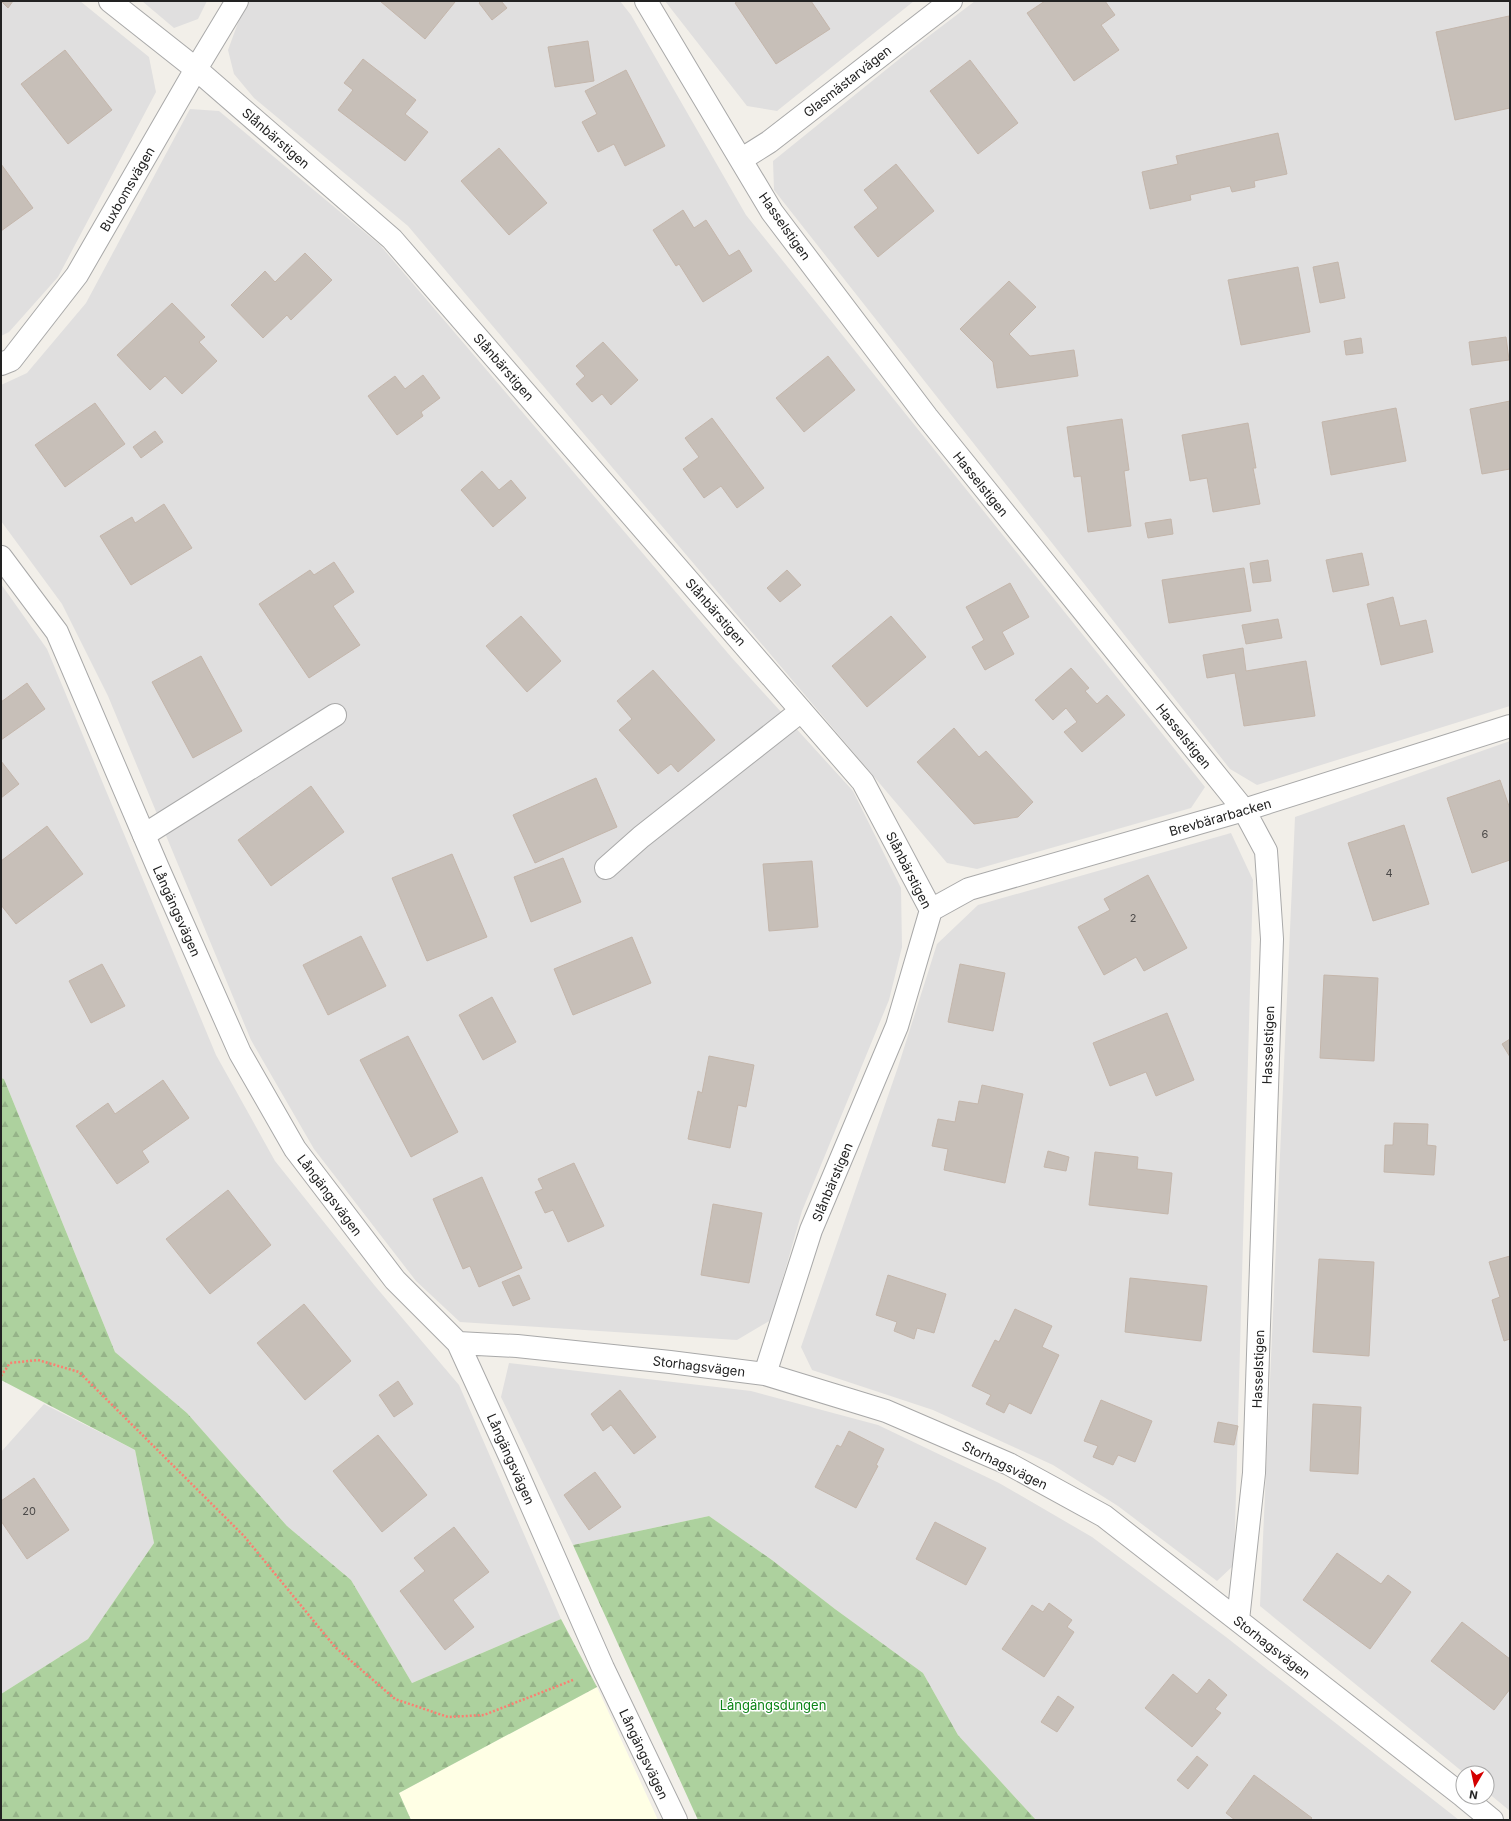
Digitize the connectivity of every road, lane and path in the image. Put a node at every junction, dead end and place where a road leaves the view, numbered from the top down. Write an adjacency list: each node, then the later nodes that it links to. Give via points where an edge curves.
1 (110, 1): 5 (street, Slånbärstigen)
2 (237, 1): 5 (street, Buxbomsvägen)
3 (646, 1): 6 (street, Hasselstigen)
4 (951, 1): 6 (street, Glasmästarvägen, via 770,142)
5 (196, 69): 7 (street, Buxbomsvägen, via 77,275 11,360); 9 (street, Slånbärstigen, via 392,239)
6 (742, 159): 12 (street, Hasselstigen, via 772,212 926,416)
7 (1, 364)
8 (1, 557): 13 (street, Långängsvägen, via 57,632)
9 (801, 711): 14 (street, via 641,837); 15 (street, Slånbärstigen, via 863,782)
10 (335, 715): 13 (street)
11 (1510, 726): 12 (street, Brevbärarbacken)
12 (1244, 810): 15 (street, Brevbärarbacken, via 969,889); 19 (street, Hasselstigen, via 1266,851 1272,939 1254,1473)
13 (144, 835): 16 (street, Långängsvägen, via 240,1053 295,1149 395,1280)
14 (606, 868)
15 (932, 910): 17 (street, Slånbärstigen, via 897,1026 811,1230)
16 (458, 1343): 17 (street, Storhagsvägen, via 517,1346); 20 (street, Långängsvägen)
17 (765, 1374): 19 (street, Storhagsvägen, via 886,1411 1009,1464 1104,1516)
18 (1, 1376): 20 (path, via 10,1363 38,1360 79,1372 244,1536 335,1647 395,1700 448,1717 484,1715)
19 (1238, 1620): 21 (street, Storhagsvägen)
20 (603, 1668): 23 (street, Långängsvägen)
21 (1455, 1789)
22 (1474, 1805): 24 (street, Storhagsvägen)
23 (676, 1820)
24 (1492, 1820)

